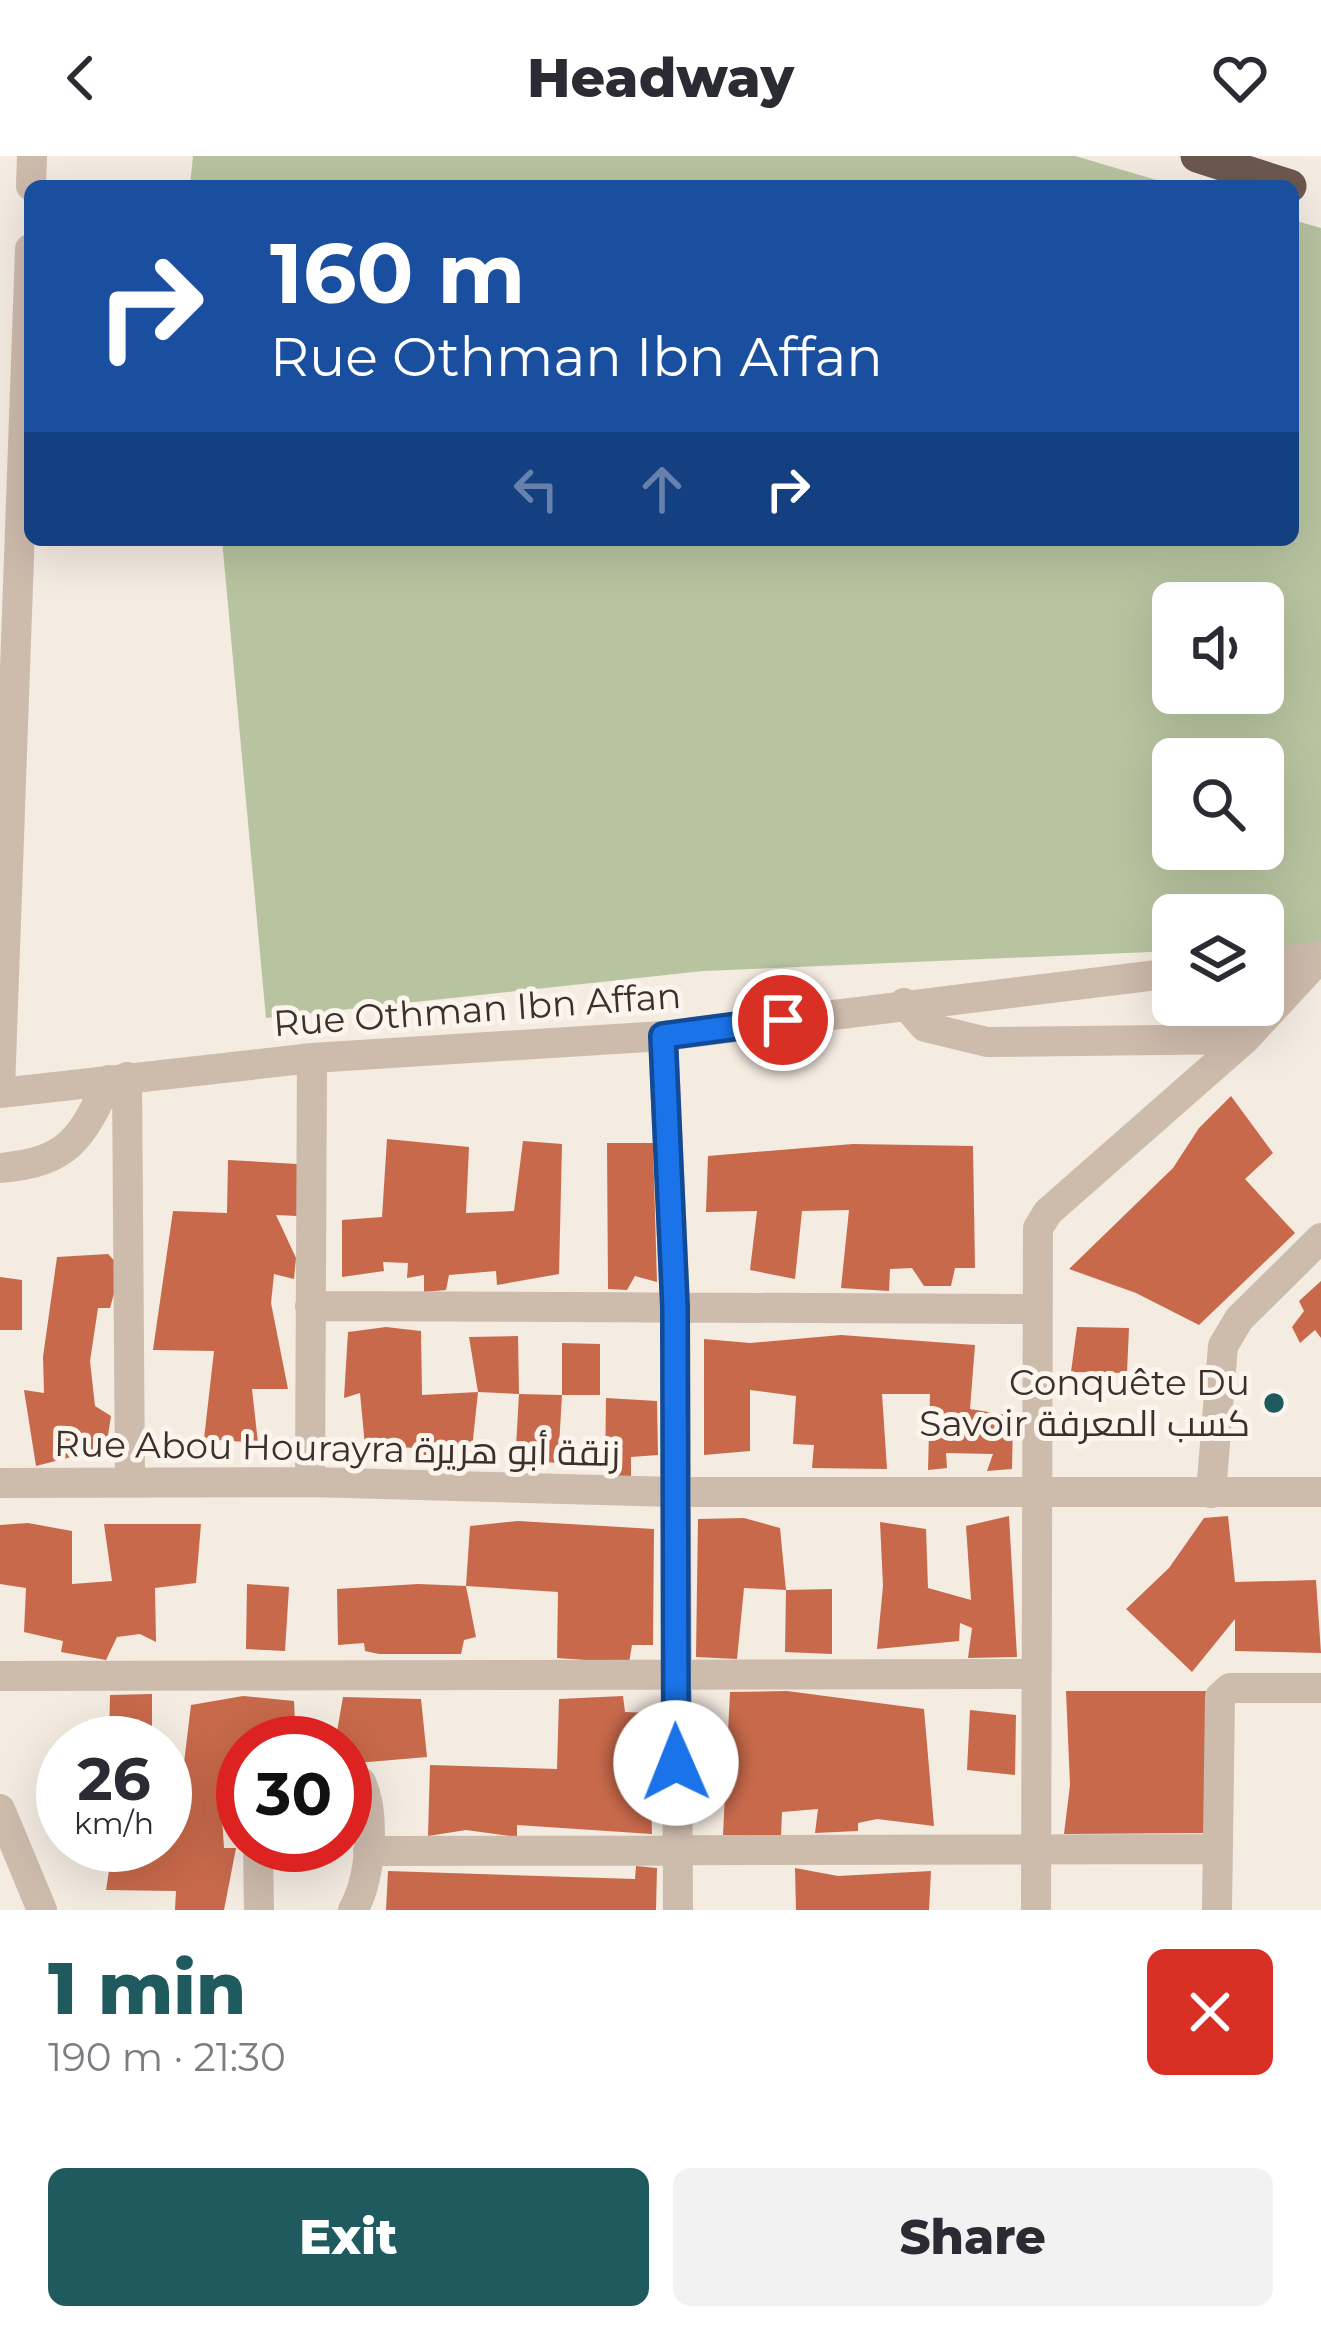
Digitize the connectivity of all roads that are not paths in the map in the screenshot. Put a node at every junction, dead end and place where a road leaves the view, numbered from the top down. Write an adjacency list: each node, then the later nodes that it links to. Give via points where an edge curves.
1 (1197, 156): 2 (highway)
2 (1272, 180)
3 (24, 342): 4 (street)
4 (9, 573): 13 (street)
5 (1321, 957): 6 (street); 10 (street)
6 (1284, 961)
7 (1152, 975): 8 (street, Rue Othman Ibn Affan)
8 (904, 1004): 9 (street, Rue Othman Ibn Affan); 10 (street, via 926,1027 987,1042)
9 (663, 1036): 11 (street, Rue Othman Ibn Affan); 17 (street)
10 (1245, 1039): 18 (street, via 1042,1220)
11 (312, 1058): 12 (street, Rue Othman Ibn Affan); 16 (street)
12 (118, 1078): 13 (street, Rue Othman Ibn Affan); 14 (street, via 62,1154); 19 (street)
13 (0, 1091)
14 (0, 1168)
15 (1321, 1238): 25 (street, via 1239,1319 1223,1346)
16 (310, 1306): 17 (street); 20 (street)
17 (675, 1307): 18 (street); 22 (street)
18 (1036, 1310): 24 (street)
19 (130, 1480): 20 (street, Rue Abou Hourayra زنقة أبو هريرة); 21 (street, Rue Abou Hourayra زنقة أبو هريرة)
20 (310, 1482): 22 (street, Rue Abou Hourayra زنقة أبو هريرة)
21 (0, 1483)
22 (675, 1492): 24 (street, Rue Abou Hourayra زنقة أبو هريرة); 28 (street)
23 (1321, 1492): 25 (street, Rue Abou Hourayra زنقة أبو هريرة)
24 (1036, 1493): 25 (street, Rue Abou Hourayra زنقة أبو هريرة); 26 (street)
25 (1211, 1493)
26 (1036, 1674): 28 (street); 34 (street)
27 (0, 1676): 28 (street)
28 (675, 1676): 31 (street)
29 (1321, 1688): 32 (street, via 1230,1688 1220,1699)
30 (0, 1809): 37 (street)
31 (678, 1849): 33 (street); 34 (street); 40 (street)
32 (1217, 1850): 34 (street); 42 (street)
33 (372, 1851)
34 (1035, 1851): 41 (street)
35 (257, 1872): 38 (street)
36 (363, 1872): 39 (street)
37 (42, 1910)
38 (259, 1910)
39 (353, 1910)
40 (678, 1910)
41 (1036, 1910)
42 (1217, 1910)

